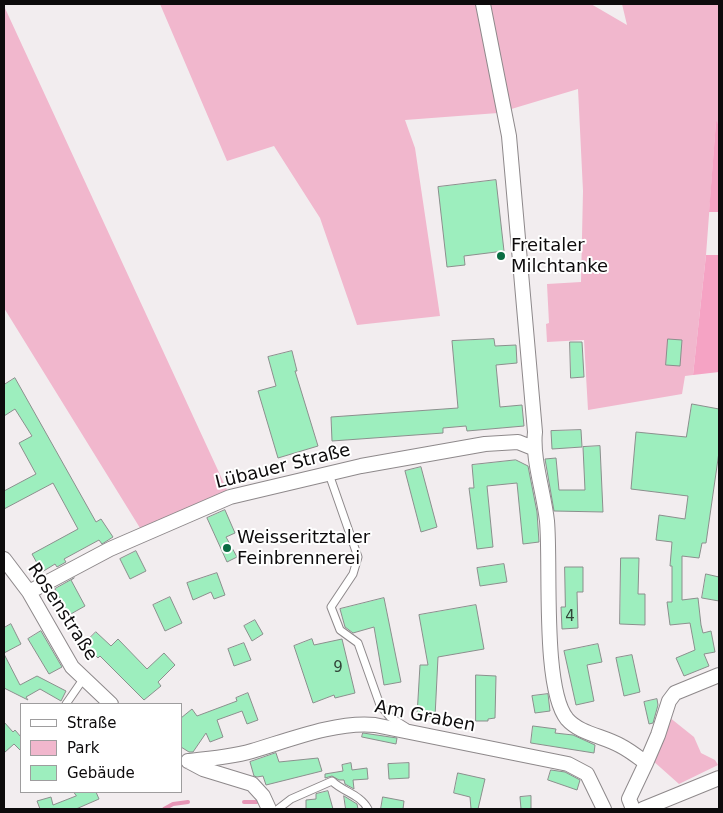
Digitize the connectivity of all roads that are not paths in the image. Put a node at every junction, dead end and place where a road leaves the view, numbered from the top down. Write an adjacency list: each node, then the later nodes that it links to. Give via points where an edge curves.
1 (483, 4): 2 (street, via 509,136 535,432)
2 (533, 448): 3 (street, Lübauer Straße, via 518,442 485,444); 12 (street, via 541,477 547,523 553,680 560,707 572,724 621,746)
3 (329, 474): 5 (street, Lübauer Straße, via 230,497 110,549); 10 (lane, via 358,557 353,574 332,607 340,630 358,643 380,705 390,717)
4 (4, 559): 5 (street, Rosenstraße)
5 (29, 592): 7 (street, Rosenstraße, via 72,666)
6 (719, 675): 12 (street, via 675,694 669,701)
7 (84, 678): 8 (lane); 9 (street, Rosenstraße)
8 (67, 703)
9 (110, 703)
10 (417, 735): 11 (street, Am Graben, via 362,724 303,735 231,756); 18 (street, Am Graben, via 568,764 587,774)
11 (184, 759): 15 (street, via 203,769 252,784)
12 (646, 763): 19 (street, via 630,799)
13 (719, 778): 14 (street)
14 (652, 808)
15 (269, 809)
16 (278, 809): 17 (lane, via 291,799 332,781 338,788 360,799)
17 (368, 809)
18 (604, 809)
19 (633, 809)

